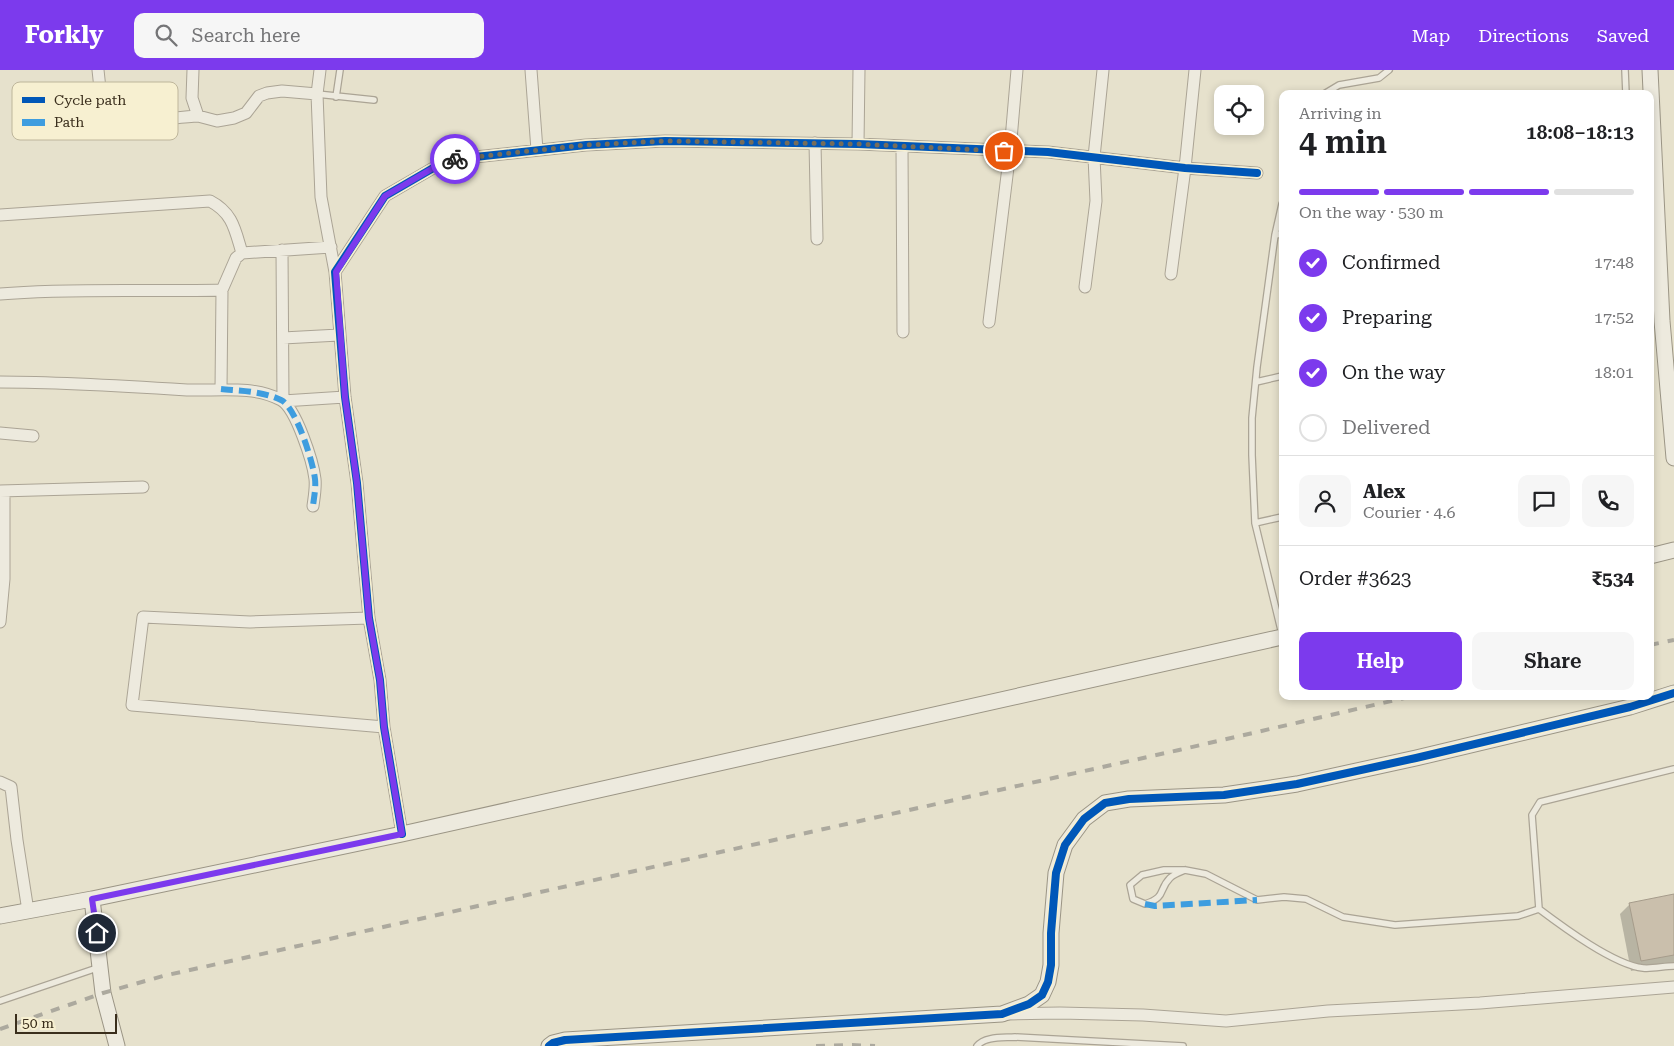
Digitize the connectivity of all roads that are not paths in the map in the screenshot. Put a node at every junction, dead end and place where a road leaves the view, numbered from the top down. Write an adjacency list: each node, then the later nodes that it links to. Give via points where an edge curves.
1 (193, 70): 18 (street, via 192,98)
2 (320, 70): 15 (street)
3 (340, 70): 16 (lane)
4 (531, 70): 23 (street)
5 (859, 70): 21 (street)
6 (1017, 70): 24 (street)
7 (1103, 70): 26 (street)
8 (1195, 70): 27 (street)
9 (1389, 70): 12 (lane, via 1379,78 1339,85)
10 (1625, 70): 13 (lane)
11 (1650, 70): 14 (street)
12 (1331, 90)
13 (1626, 90)
14 (1651, 90)
15 (317, 94): 16 (lane); 18 (street, via 267,93 259,96 246,113 234,118 217,121); 34 (street, via 321,197)
16 (336, 97): 17 (lane)
17 (374, 100)
18 (198, 116): 19 (street)
19 (178, 117)
20 (815, 143): 21 (street); 23 (street, via 665,141); 33 (street)
21 (858, 144): 22 (street)
22 (902, 146): 24 (street); 43 (street)
23 (538, 150): 37 (street, via 447,160 385,196)
24 (1010, 151): 26 (street); 42 (street)
25 (1654, 153): 54 (street, via 1662,320)
26 (1094, 157): 27 (street); 39 (street, via 1096,201)
27 (1185, 168): 28 (street); 38 (street)
28 (1257, 173)
29 (0, 215): 36 (street, via 210,201 221,207 232,220)
30 (1279, 218): 32 (lane)
31 (1279, 235): 32 (lane)
32 (1275, 236): 48 (lane)
33 (817, 239)
34 (331, 247): 35 (street); 37 (street)
35 (282, 250): 36 (street); 45 (street)
36 (242, 253): 40 (street, via 236,258)
37 (336, 272): 44 (street)
38 (1171, 274)
39 (1085, 287)
40 (222, 290): 41 (street, via 44,290); 49 (street)
41 (0, 294)
42 (989, 322)
43 (903, 332)
44 (339, 335): 45 (street); 50 (street)
45 (283, 338): 51 (street)
46 (1279, 377): 48 (lane)
47 (0, 382): 49 (street)
48 (1256, 382): 59 (lane, via 1252,418)
49 (221, 389): 51 (street, via 262,393)
50 (345, 397): 51 (street); 62 (street, via 357,483)
51 (283, 401): 57 (street, via 301,430 309,456 315,480)
52 (0, 433): 53 (street)
53 (33, 436)
54 (1674, 458)
55 (144, 487): 56 (street)
56 (2, 491): 63 (street, via 4,579)
57 (313, 506)
58 (1279, 518): 59 (lane)
59 (1255, 523): 64 (lane)
60 (1674, 550): 61 (street)
61 (1654, 555)
62 (369, 618): 69 (street); 69 (street, via 250,622 143,616 132,705)
63 (0, 622)
64 (1279, 623)
65 (1279, 636): 72 (street)
66 (1674, 693): 67 (street)
67 (1654, 699)
68 (1652, 700): 82 (street, via 1296,784 1224,795 1105,803 1084,819 1065,845 1056,873 1051,965 1042,995 1029,1004)
69 (384, 727): 72 (street)
70 (1674, 769): 75 (lane, via 1540,802 1532,814)
71 (0, 782): 76 (street, via 11,787)
72 (402, 834): 74 (street)
73 (1185, 870): 73 (lane, via 1142,875 1130,884 1133,899 1145,904 1154,902 1163,893 1168,879); 75 (lane, via 1206,874 1257,900 1306,899 1343,917 1395,926 1518,916)
74 (92, 899): 76 (street); 79 (street)
75 (1539, 909): 78 (lane, via 1622,963 1643,968)
76 (28, 911): 77 (street)
77 (0, 916)
78 (1674, 966)
79 (101, 967): 81 (lane); 83 (street, via 103,993)
80 (1674, 987): 82 (street, via 1226,1021 1143,1015)
81 (0, 1001)
82 (1002, 1014): 84 (street, via 565,1040)
83 (117, 1046)
84 (549, 1046)
85 (977, 1046): 86 (lane, via 994,1038 1015,1037)
86 (1183, 1046)

